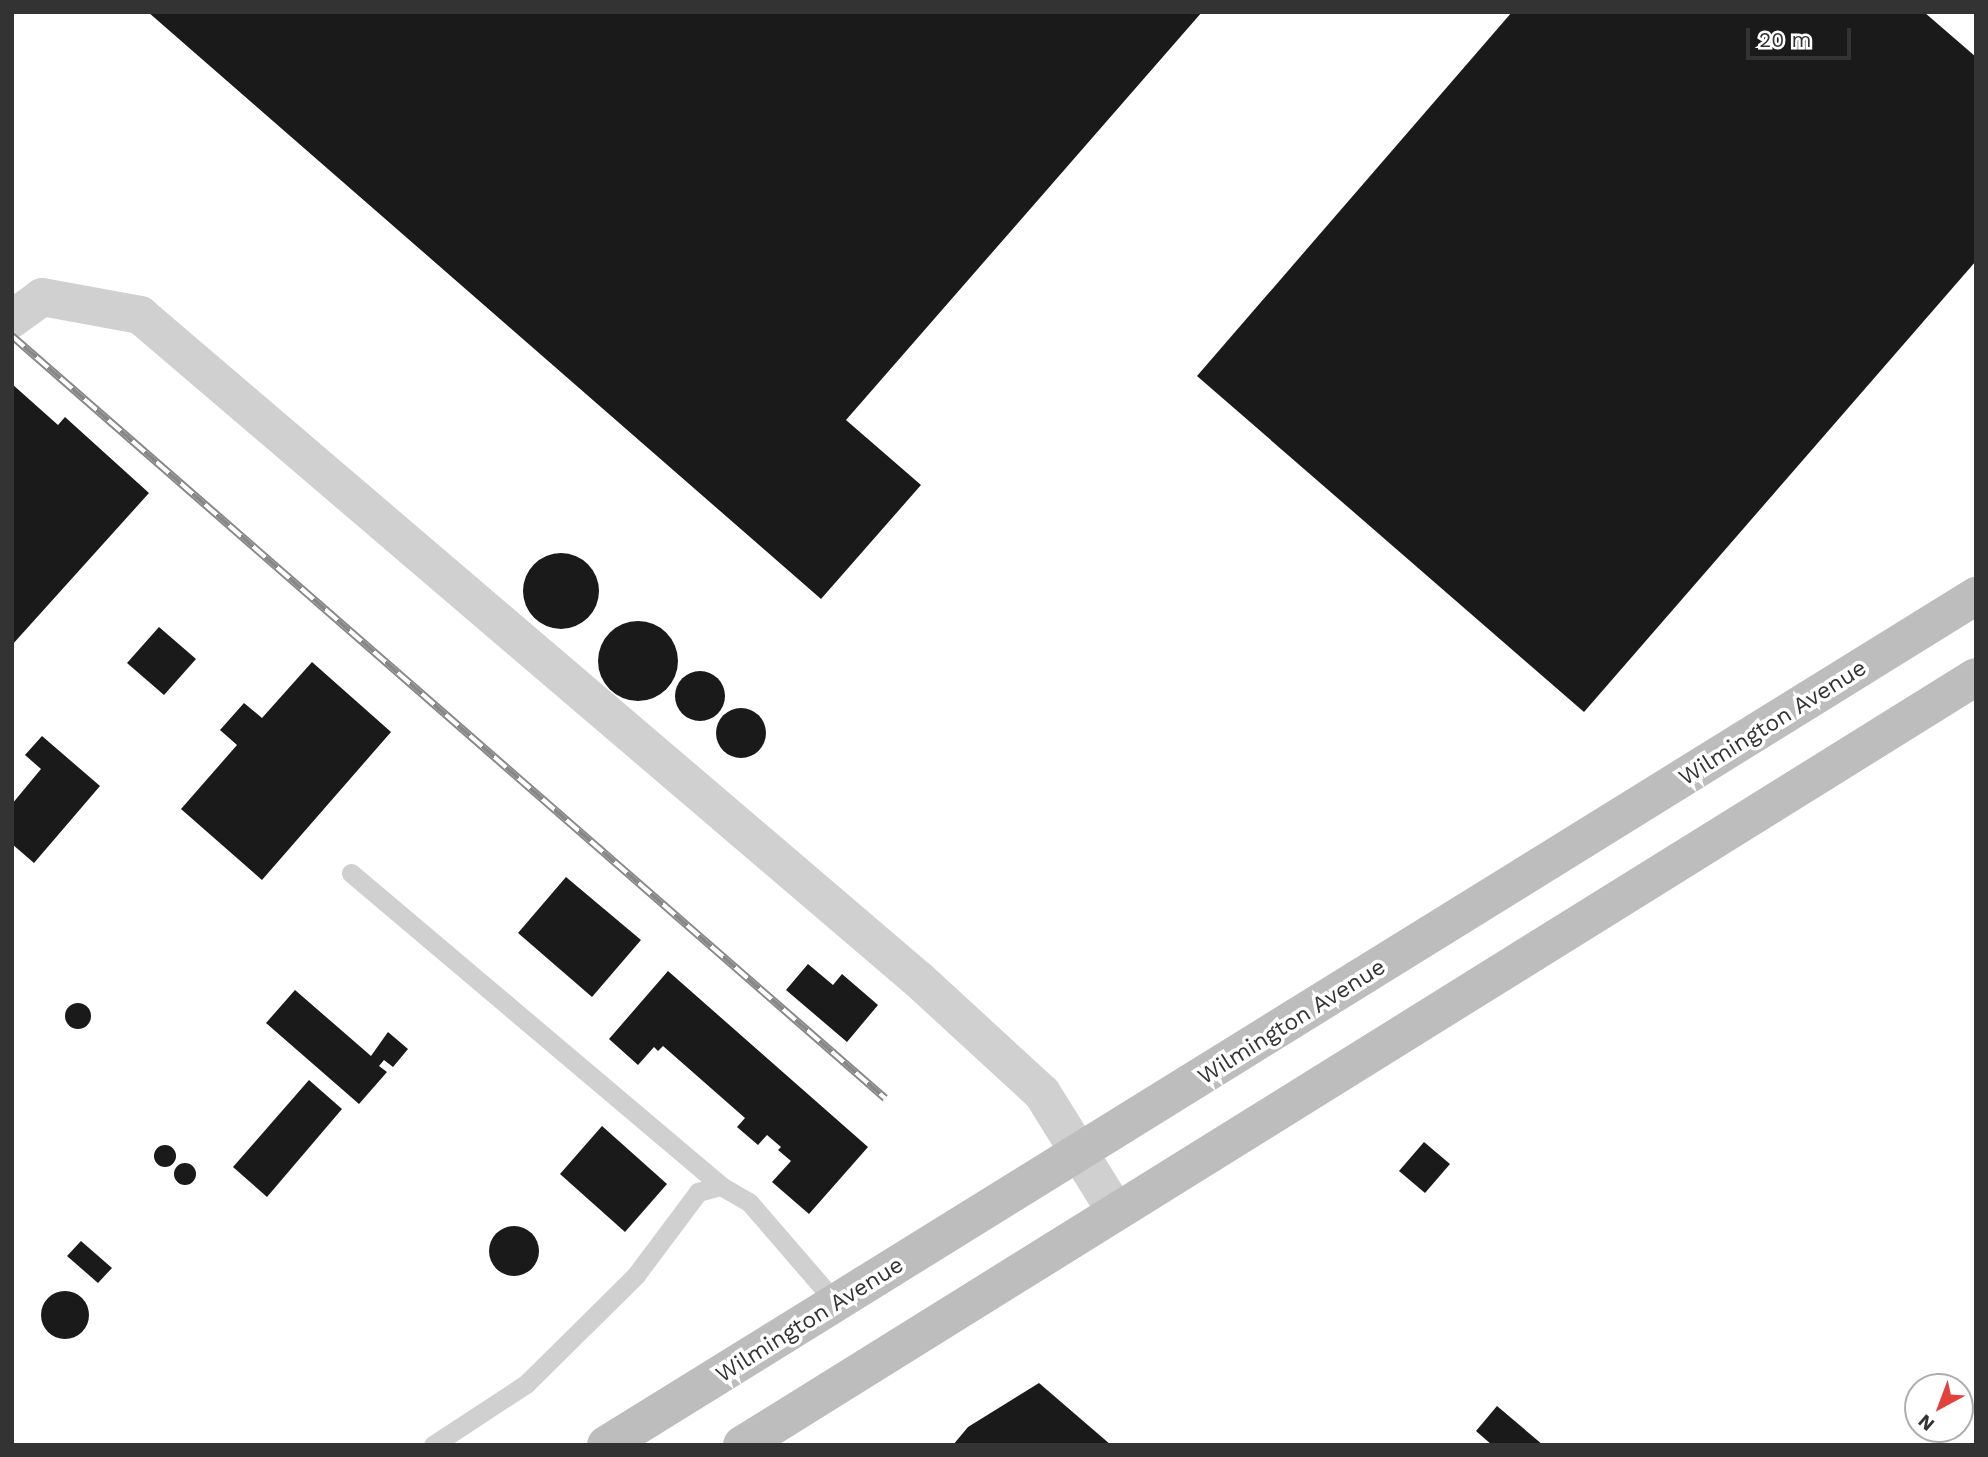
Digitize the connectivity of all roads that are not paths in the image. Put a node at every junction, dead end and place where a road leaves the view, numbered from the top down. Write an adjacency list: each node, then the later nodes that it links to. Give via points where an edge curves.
1 (12, 319): 5 (street, via 43,297 140,315 919,980 1042,1093)
2 (1976, 596): 5 (main road, Wilmington Avenue)
3 (1976, 677): 7 (main road)
4 (351, 873): 6 (lane)
5 (1079, 1153): 7 (street); 8 (main road, Wilmington Avenue)
6 (721, 1186): 8 (lane, via 749,1202); 9 (lane, via 698,1192 636,1275 526,1384)
7 (1116, 1212): 11 (main road)
8 (837, 1304): 10 (main road, Wilmington Avenue)
9 (433, 1445)
10 (606, 1445)
11 (742, 1445)

